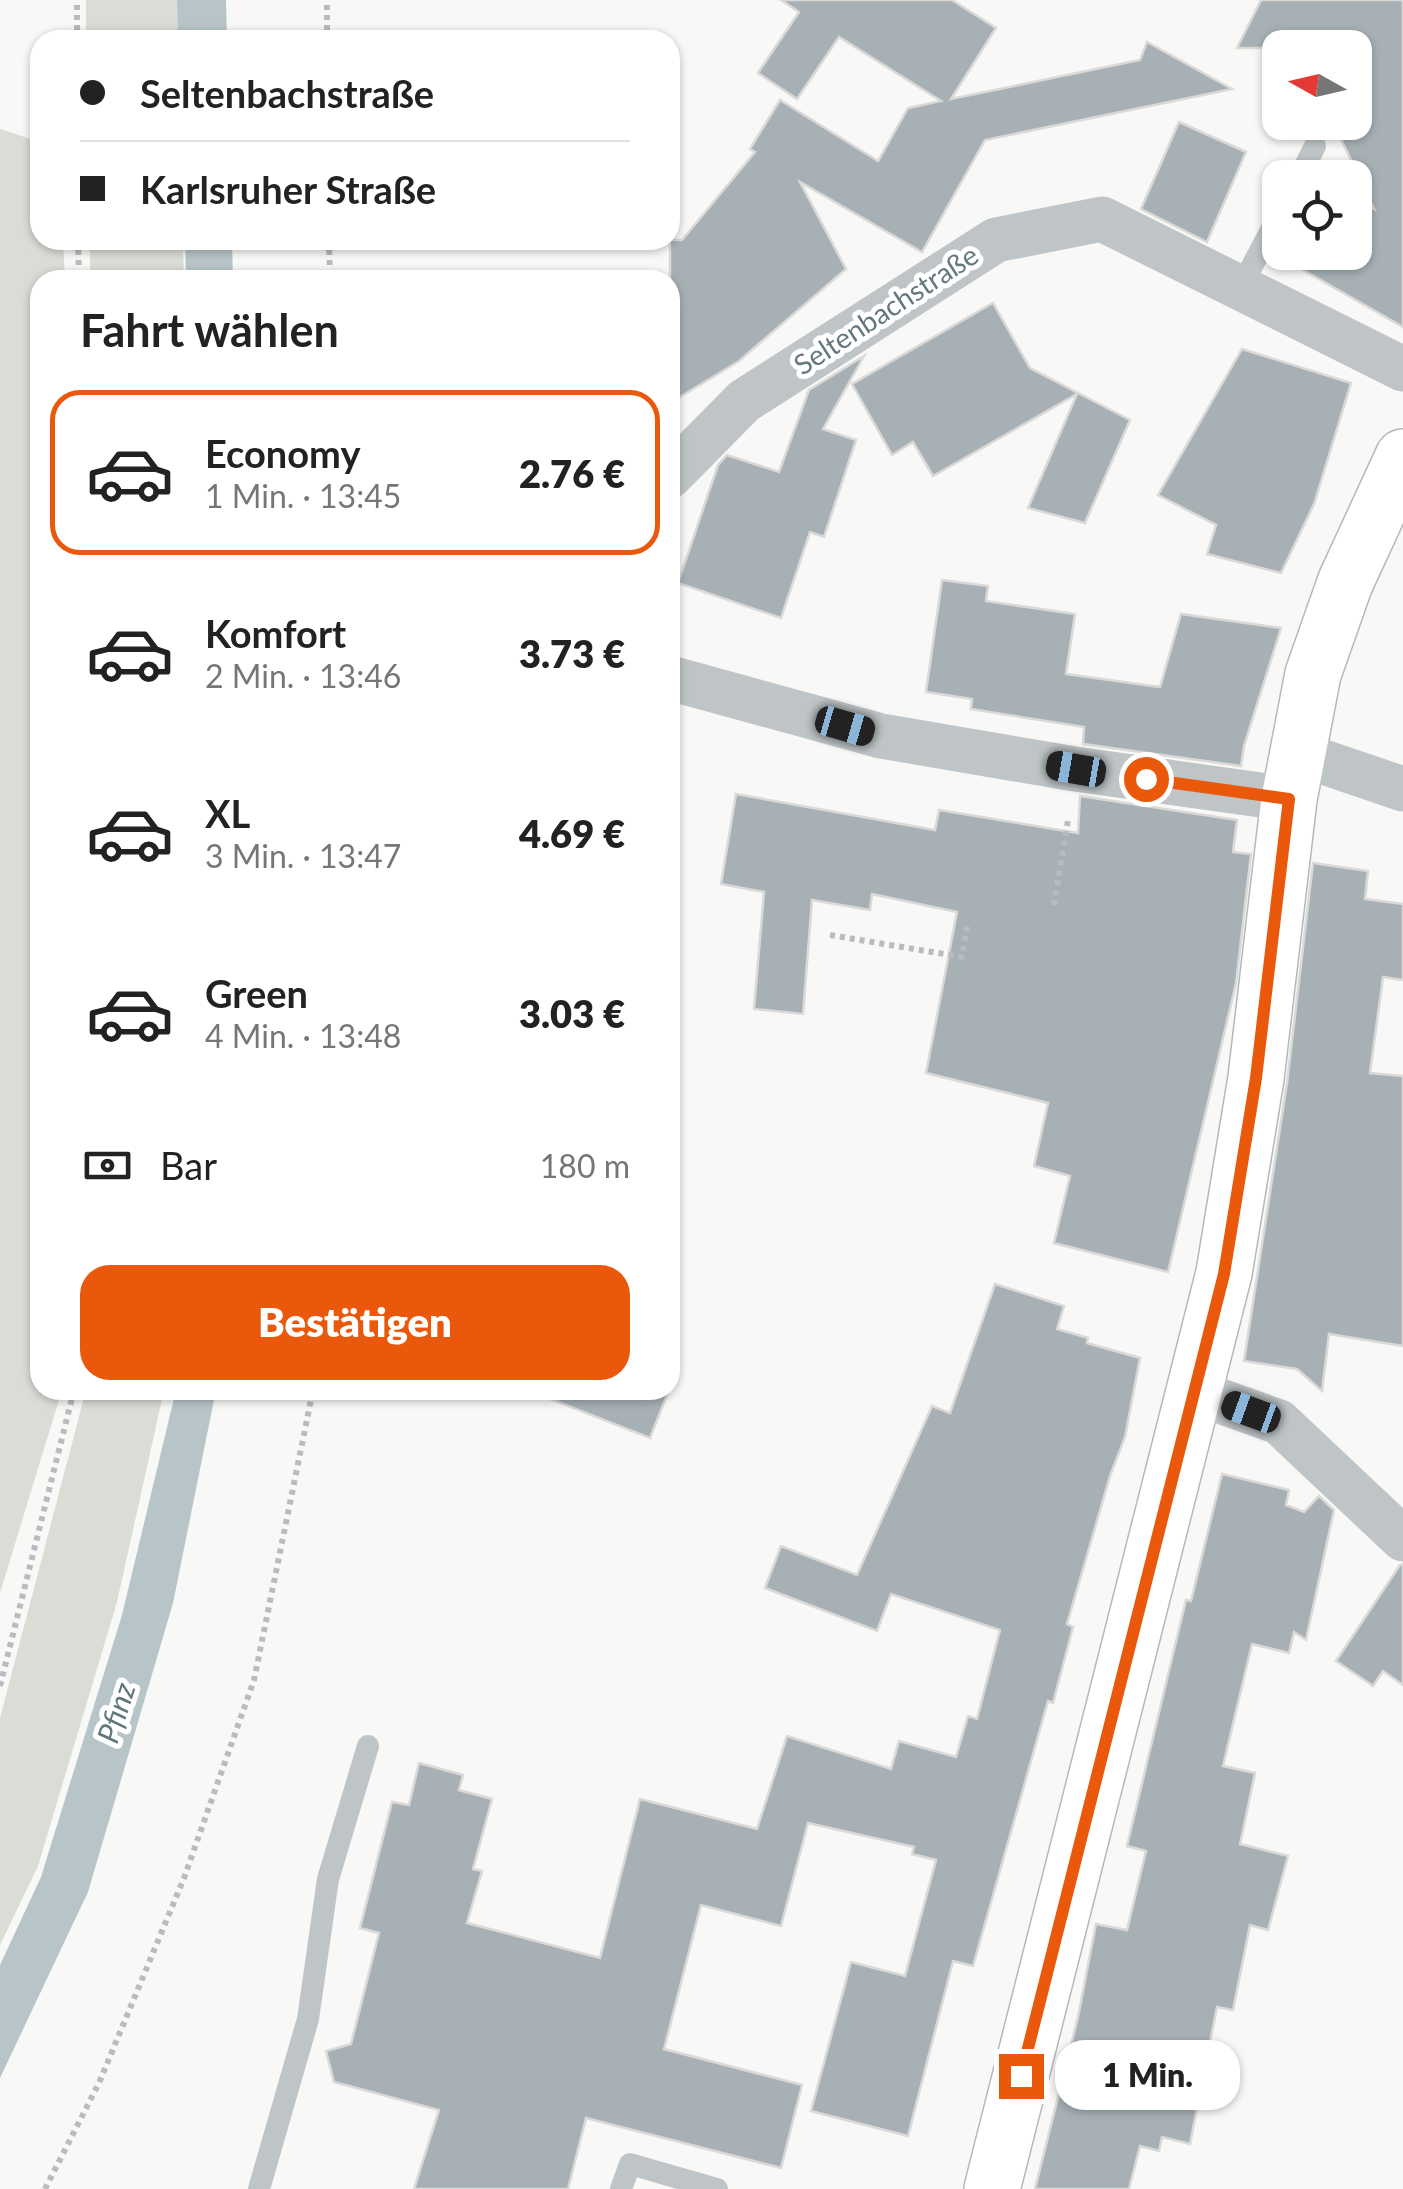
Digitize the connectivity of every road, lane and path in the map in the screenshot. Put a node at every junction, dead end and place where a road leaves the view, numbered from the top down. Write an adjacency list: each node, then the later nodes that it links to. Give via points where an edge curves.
1 (77, 0): 3 (path)
2 (327, 0): 4 (path)
3 (77, 30)
4 (327, 30)
5 (1315, 146): 6 (lane)
6 (1308, 160)
7 (1262, 247): 8 (lane)
8 (1241, 287): 9 (street, Seltenbachstraße); 11 (street, Seltenbachstraße, via 1102,219 996,240 744,401)
9 (1403, 369)
10 (1403, 457): 12 (main road)
11 (680, 466)
12 (1392, 509): 15 (main road, via 1346,582 1313,674)
13 (680, 681): 14 (street, via 881,736)
14 (1076, 769): 15 (street); 17 (path)
15 (1293, 776): 16 (street); 20 (main road, via 1256,1078 1224,1274)
16 (1403, 789)
17 (1054, 905)
18 (967, 926): 19 (path, via 962,957)
19 (830, 935)
20 (1195, 1392): 23 (street, via 1279,1422); 30 (main road)
21 (72, 1400): 24 (path)
22 (310, 1400): 26 (path, via 254,1680 184,1878)
23 (1403, 1539)
24 (0, 1686)
25 (368, 1746): 27 (lane, via 328,1880 308,2019)
26 (46, 2189)
27 (259, 2189)
28 (621, 2189): 29 (lane, via 630,2164)
29 (717, 2189)
30 (992, 2189)

